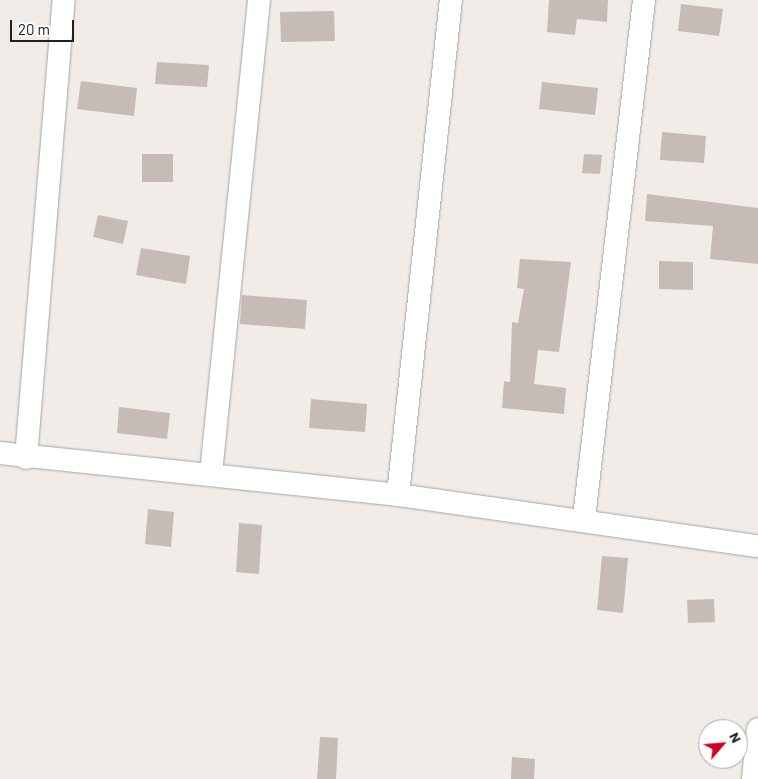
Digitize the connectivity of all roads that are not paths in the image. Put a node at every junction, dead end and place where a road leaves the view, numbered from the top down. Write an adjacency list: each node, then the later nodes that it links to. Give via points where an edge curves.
1 (64, 0): 6 (street)
2 (259, 0): 7 (street)
3 (450, 0): 8 (street)
4 (644, 0): 9 (street)
5 (0, 453): 6 (street)
6 (26, 458): 7 (street)
7 (211, 474): 8 (street)
8 (398, 495): 9 (street)
9 (584, 518): 10 (street)
10 (758, 546)
11 (758, 729): 12 (street)
12 (753, 779)

